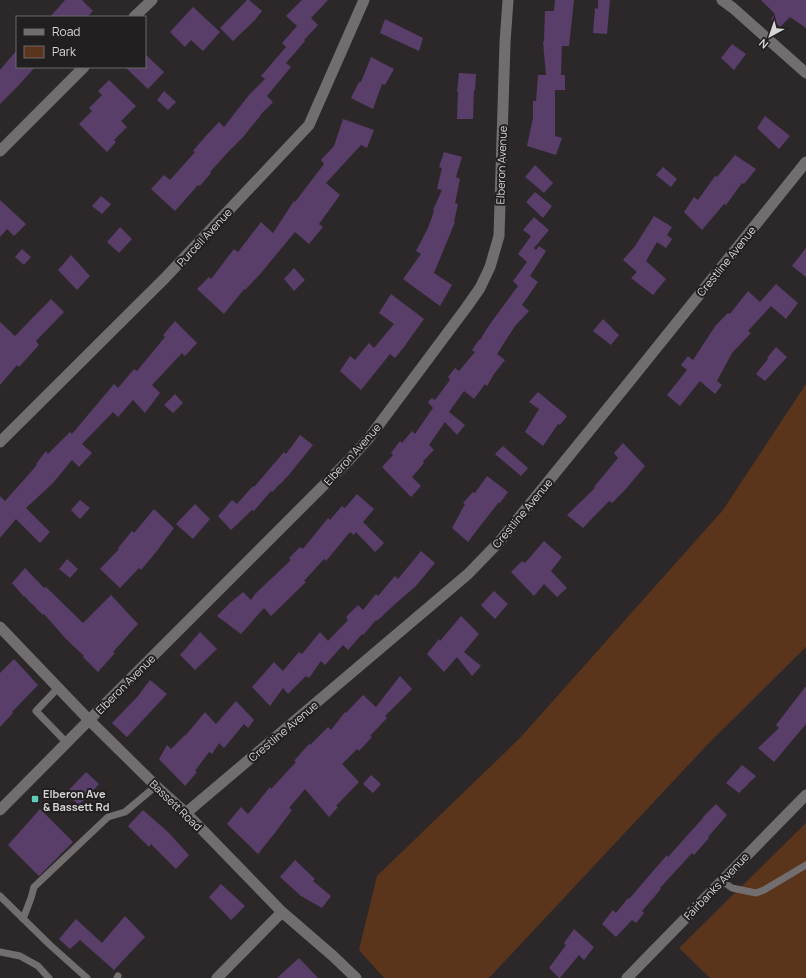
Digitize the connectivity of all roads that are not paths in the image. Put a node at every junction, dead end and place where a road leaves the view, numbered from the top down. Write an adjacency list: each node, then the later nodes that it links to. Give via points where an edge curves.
1 (152, 0): 5 (street)
2 (508, 0): 13 (street, Elberon Avenue, via 499,236 490,267 480,288 369,438)
3 (722, 0): 7 (street)
4 (359, 2): 10 (street, Purcell Avenue, via 309,125 165,278)
5 (135, 16)
6 (83, 68): 8 (street)
7 (806, 73)
8 (0, 151)
9 (806, 162): 18 (street, Crestline Avenue, via 499,542 468,574)
10 (0, 442)
11 (0, 628): 12 (street, Bassett Road)
12 (58, 688): 13 (street, Bassett Road); 14 (lane, via 36,711)
13 (89, 720): 14 (street, Elberon Avenue); 15 (street, Bassett Road)
14 (66, 742): 17 (street, Elberon Avenue)
15 (156, 786): 18 (street, Bassett Road); 23 (lane, via 125,812 108,817 34,887)
16 (806, 795): 20 (street, Fairbanks Avenue)
17 (0, 810)
18 (186, 813): 22 (street, Bassett Road)
19 (806, 865): 20 (lane, via 756,893 732,888)
20 (722, 881): 29 (street, Fairbanks Avenue)
21 (0, 896): 23 (lane)
22 (282, 912): 27 (street); 28 (street, Bassett Road)
23 (23, 919): 26 (lane)
24 (0, 952): 25 (lane, via 20,956 38,966)
25 (49, 978)
26 (87, 978)
27 (217, 978)
28 (356, 978)
29 (627, 978)

